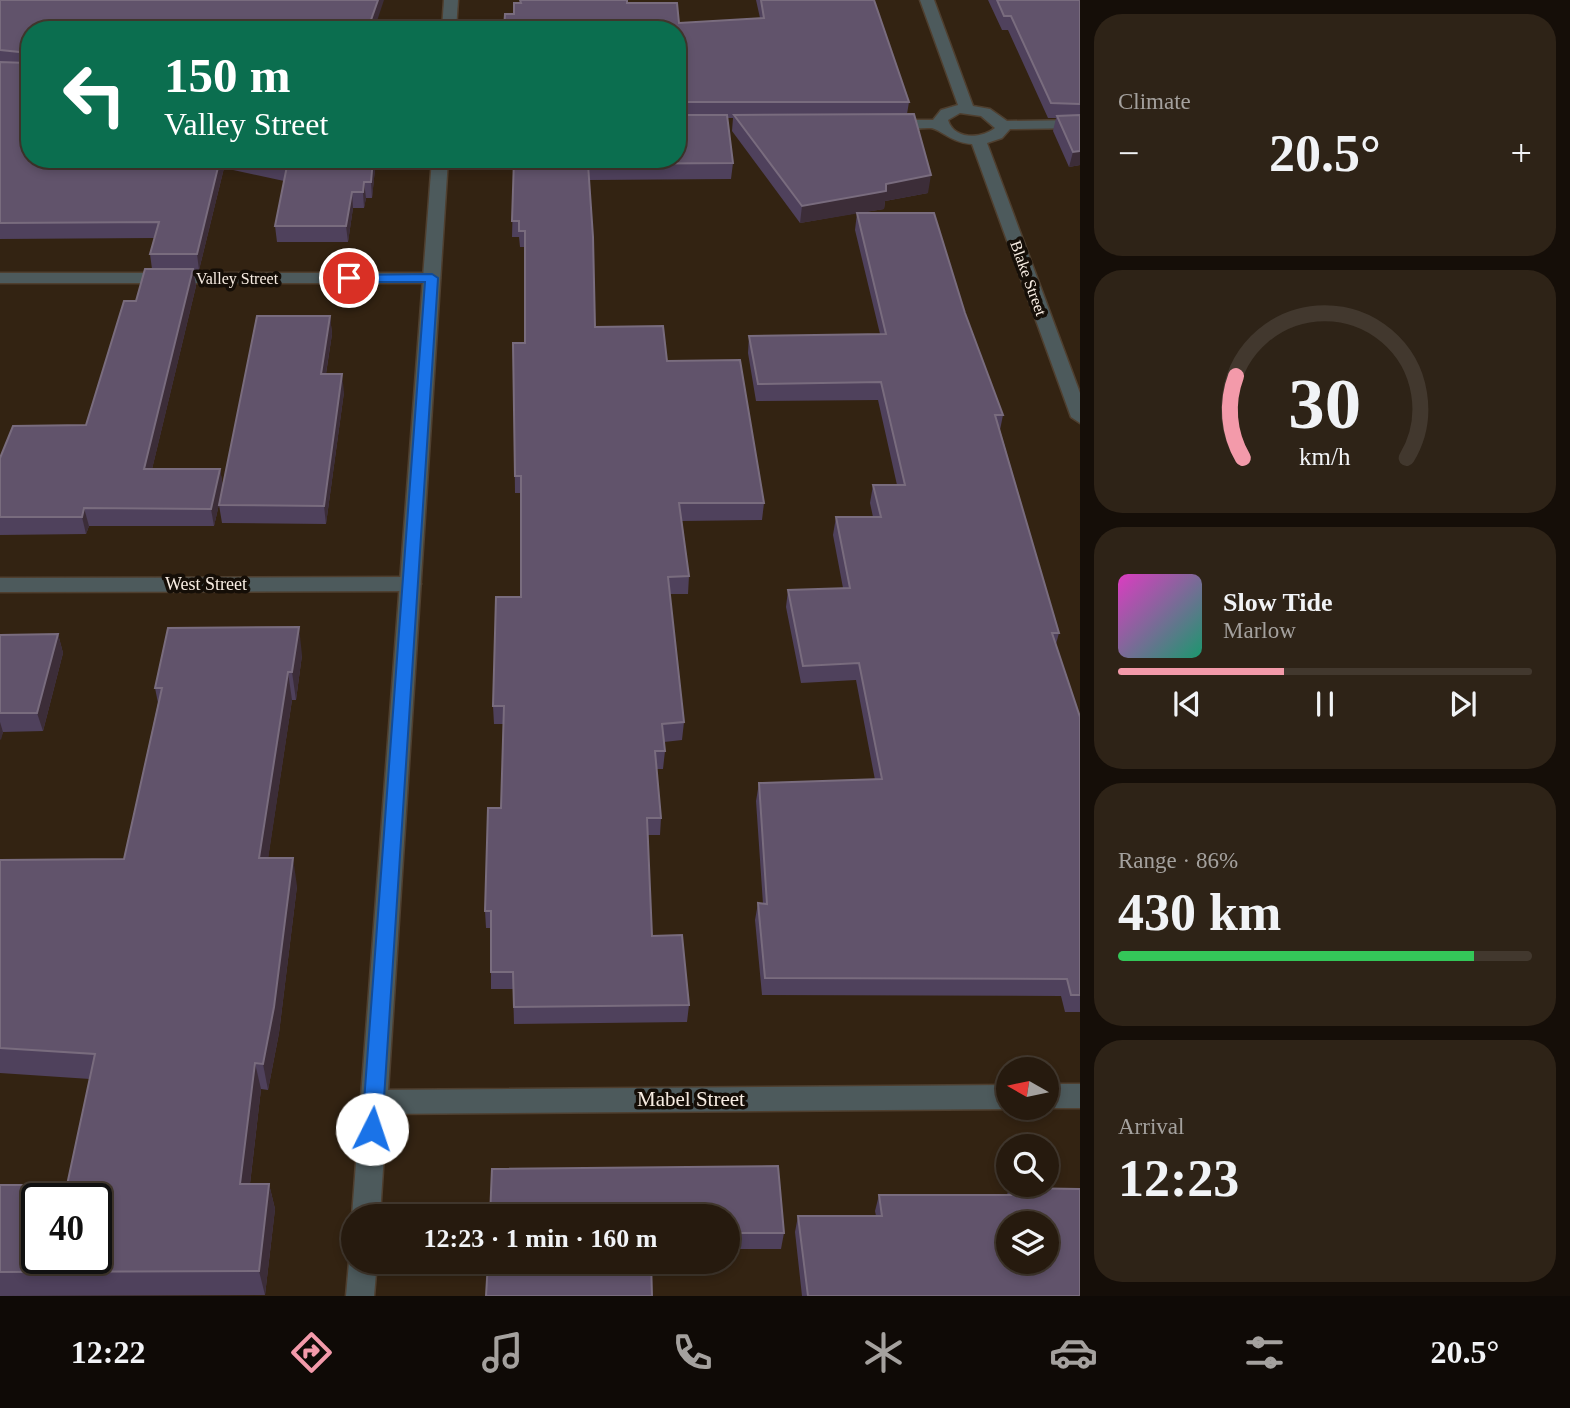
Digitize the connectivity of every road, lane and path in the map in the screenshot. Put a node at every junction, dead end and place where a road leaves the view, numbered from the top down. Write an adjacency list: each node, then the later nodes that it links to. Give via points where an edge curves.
1 (451, 0): 3 (street)
2 (927, 0): 4 (street)
3 (450, 21)
4 (967, 109): 6 (street, via 946,113); 8 (street, via 990,114)
5 (870, 124): 6 (street)
6 (940, 124): 9 (street, via 948,133)
7 (1080, 124): 8 (street)
8 (1003, 125): 9 (street, via 1000,134)
9 (978, 140): 13 (street, Blake Street)
10 (439, 168): 12 (street)
11 (0, 278): 12 (street, Valley Street)
12 (432, 278): 14 (street)
13 (1080, 417)
14 (411, 584): 15 (street, West Street); 19 (street)
15 (0, 585)
16 (1080, 1096): 18 (street)
17 (996, 1097): 19 (street, Mabel Street)
18 (1059, 1097)
19 (374, 1102): 20 (street)
20 (367, 1204)
21 (362, 1274): 22 (street)
22 (360, 1296)

